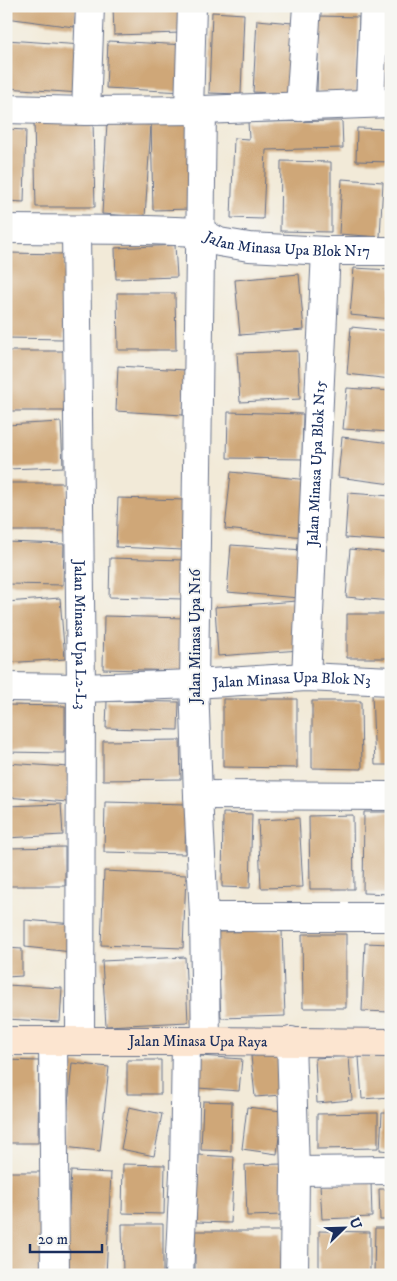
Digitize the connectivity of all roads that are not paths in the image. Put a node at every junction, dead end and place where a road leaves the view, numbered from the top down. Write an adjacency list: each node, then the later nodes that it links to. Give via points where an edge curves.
1 (90, 6): 9 (street)
2 (192, 6): 8 (street, Jalan Minasa Upa N16)
3 (307, 6): 6 (street)
4 (374, 6): 5 (street)
5 (381, 103): 6 (street)
6 (300, 107): 8 (street)
7 (6, 109): 9 (street)
8 (196, 110): 9 (street); 12 (street, Jalan Minasa Upa N16)
9 (86, 111)
10 (6, 229): 11 (street, Jalan Minasa Upa Blok N17)
11 (76, 230): 12 (street, Jalan Minasa Upa Blok N17); 19 (street, Jalan Minasa Upa L2-L3)
12 (201, 232): 13 (street, Jalan Minasa Upa Blok N17, via 219,242 249,247); 17 (street, Jalan Minasa Upa N16)
13 (326, 251): 14 (street, Jalan Minasa Upa Blok N17); 15 (street, Jalan Minasa Upa Blok N15)
14 (391, 252)
15 (306, 677): 16 (street, Jalan Minasa Upa Blok N3); 17 (street, Jalan Minasa Upa Blok N3)
16 (391, 681)
17 (194, 684): 19 (street, Jalan Minasa Upa Blok N3); 20 (street, Jalan Minasa Upa N16)
18 (6, 687): 19 (street, Jalan Minasa Upa Blok N3)
19 (81, 688): 24 (street, Jalan Minasa Upa L2-L3)
20 (198, 795): 21 (street); 23 (street, Jalan Minasa Upa N16)
21 (391, 796)
22 (391, 916): 23 (street)
23 (204, 917): 27 (street, Jalan Minasa Upa N16)
24 (80, 1040): 26 (street, Jalan Minasa Upa Raya); 27 (street, Jalan Minasa Upa Raya)
25 (6, 1041): 26 (street, Jalan Minasa Upa Raya)
26 (53, 1041): 32 (street)
27 (196, 1041): 28 (street, Jalan Minasa Upa Raya); 33 (street, Jalan Minasa Upa N16)
28 (291, 1041): 29 (street, Jalan Minasa Upa Raya); 31 (street)
29 (391, 1043)
30 (391, 1170): 31 (street)
31 (295, 1171): 34 (street)
32 (55, 1275)
33 (178, 1275)
34 (294, 1275)

